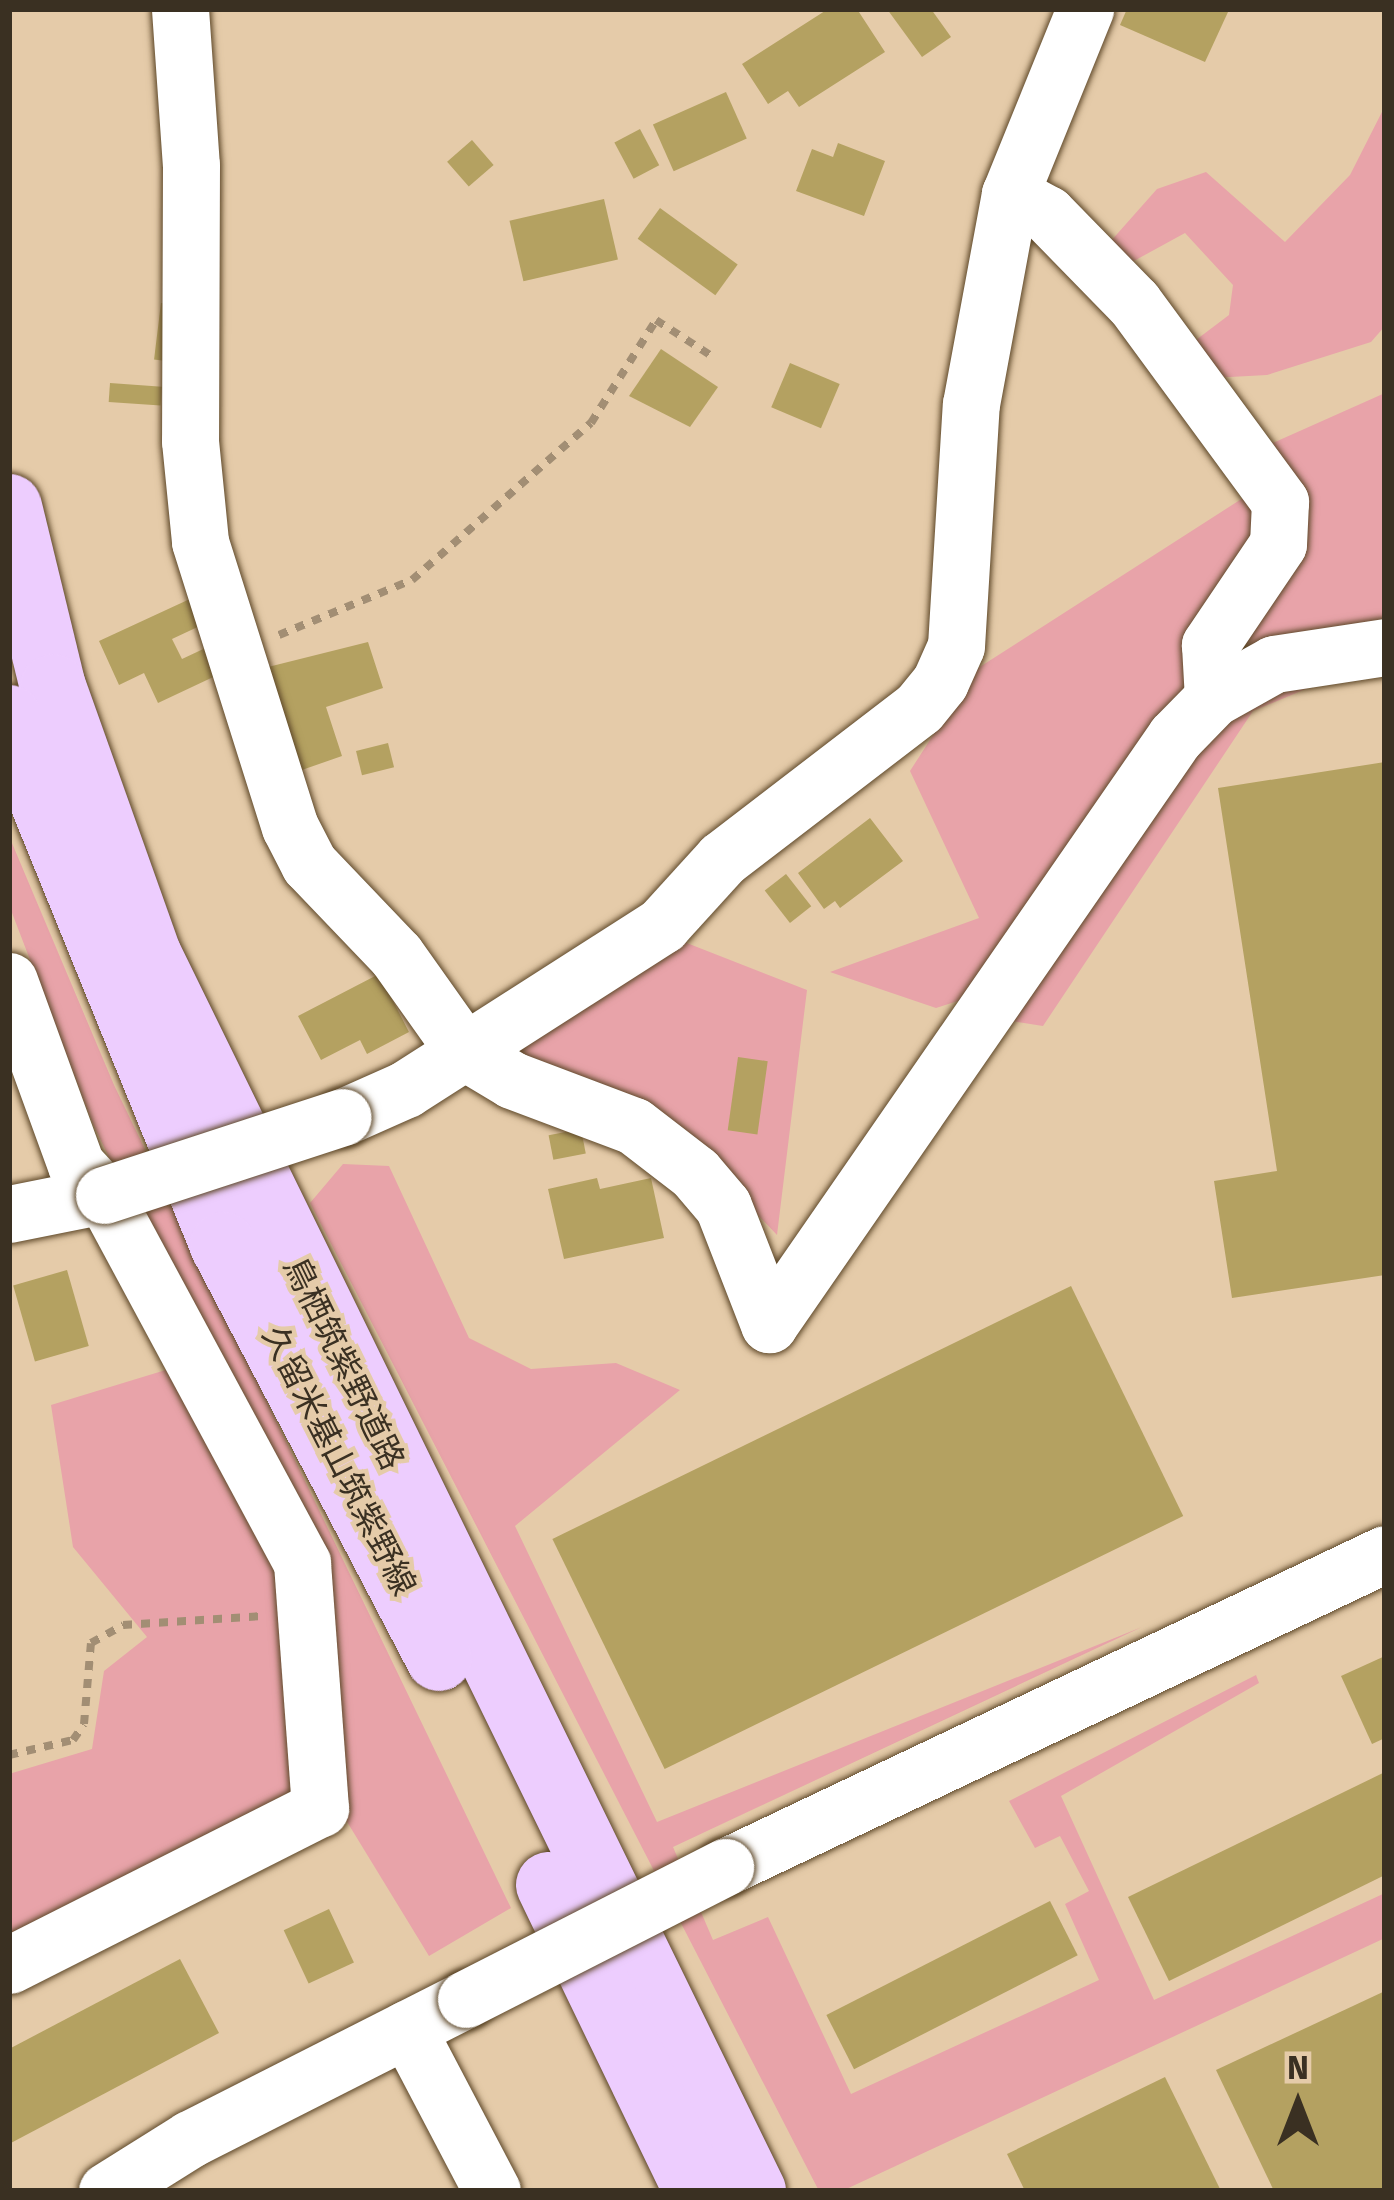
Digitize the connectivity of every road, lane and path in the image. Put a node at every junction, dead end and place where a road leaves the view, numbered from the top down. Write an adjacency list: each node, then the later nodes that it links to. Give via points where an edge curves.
1 (180, 9): 7 (street, via 191,165 190,441 207,574)
2 (1085, 9): 3 (street)
3 (1010, 194): 8 (street, via 1047,214 1134,303 1280,502 1278,544 1210,645); 12 (street, via 970,404 956,646 940,682 919,708 722,859 662,925)
4 (710, 355): 7 (path, via 656,320 592,423 412,580)
5 (9, 507): 23 (main road, 鳥栖筑紫野道路, via 53,687 149,956)
6 (1385, 647): 8 (street, via 1274,664)
7 (239, 652): 12 (street, via 290,827 309,864 396,955)
8 (1213, 698): 12 (street, via 1141,780 770,1324 722,1206 695,1173 634,1126 512,1080)
9 (9, 718): 10 (main road, 久留米基山筑紫野線)
10 (24, 772): 22 (main road, 久留米基山筑紫野線, via 223,1245 448,1676)
11 (9, 982): 13 (street, via 76,1166)
12 (464, 1051): 13 (street, bridge, via 343,1117)
13 (104, 1195): 14 (street); 18 (street, via 302,1563 320,1808)
14 (9, 1214)
15 (1385, 1554): 19 (street, bridge, via 725,1867)
16 (265, 1616): 17 (path, via 123,1625 91,1642 84,1724 73,1740)
17 (9, 1755)
18 (9, 1965)
19 (407, 2029): 20 (street, via 190,2139); 21 (street)
20 (107, 2191)
21 (492, 2191)
22 (697, 2191)
23 (752, 2191)

